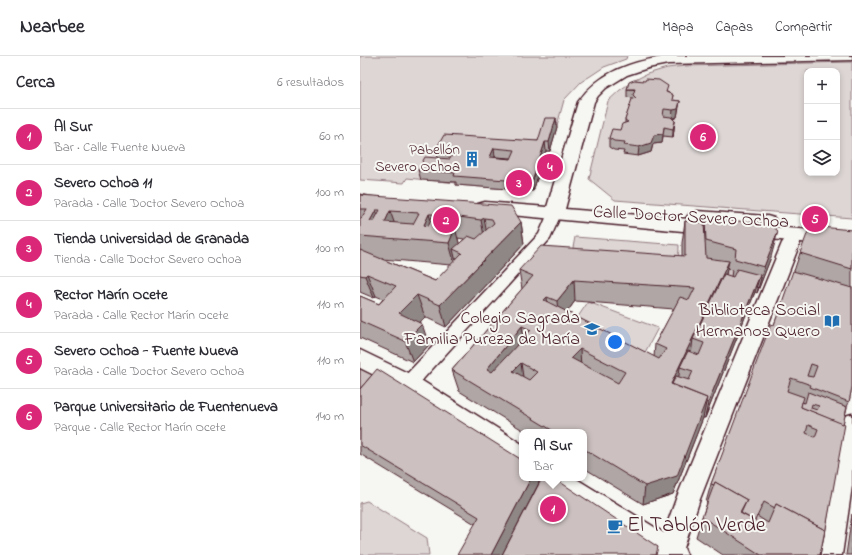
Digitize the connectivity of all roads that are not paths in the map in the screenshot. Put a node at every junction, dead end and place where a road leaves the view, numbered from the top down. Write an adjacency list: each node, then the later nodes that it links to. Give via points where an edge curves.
1 (852, 56): 3 (main road, via 668,60 642,65 611,78 593,92 586,102)
2 (472, 207): 3 (main road, Calle Doctor Severo Ochoa)
3 (554, 214): 4 (main road, Calle Doctor Severo Ochoa, via 617,211); 5 (main road, Calle Doctor Severo Ochoa); 6 (main road, Calle Doctor Severo Ochoa, via 614,230); 9 (street, via 545,236)
4 (852, 228)
5 (852, 240)
6 (791, 243): 7 (main road, Calle Doctor Severo Ochoa); 13 (street, via 782,282 688,499)
7 (852, 248)
8 (360, 358): 9 (street)
9 (409, 383): 11 (street)
10 (852, 422): 14 (street)
11 (519, 455)
12 (548, 483): 13 (street)
13 (671, 554)
14 (831, 555)

